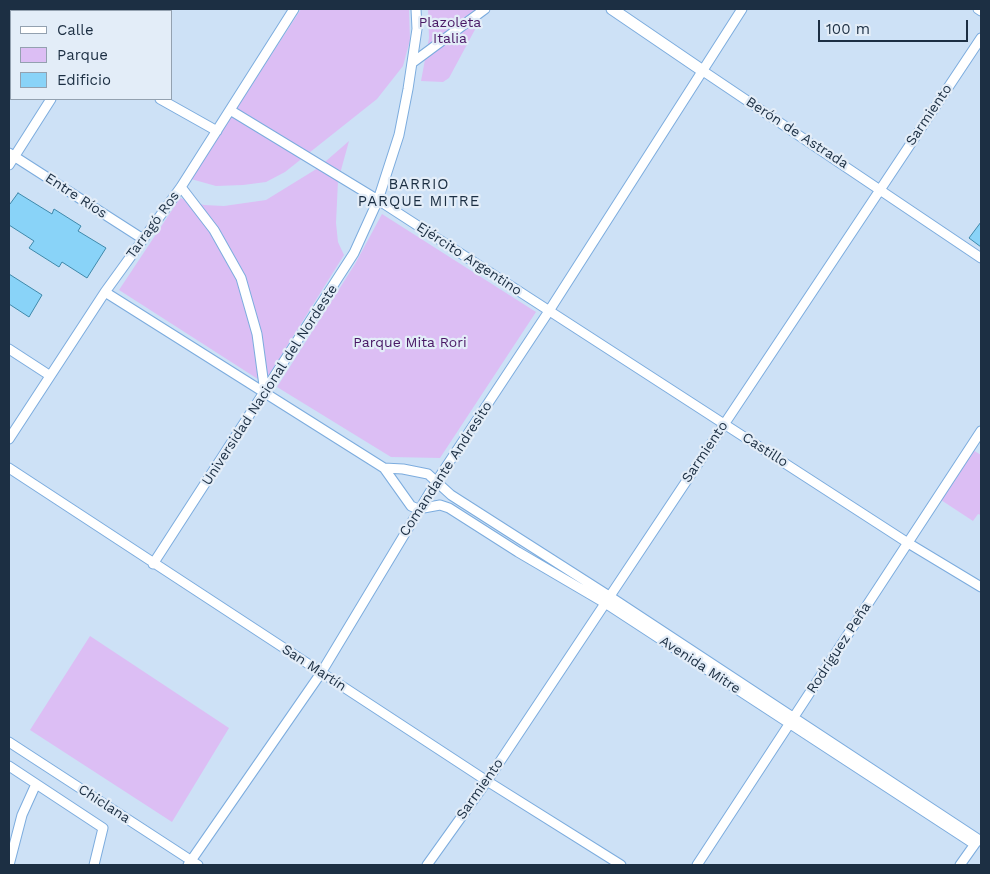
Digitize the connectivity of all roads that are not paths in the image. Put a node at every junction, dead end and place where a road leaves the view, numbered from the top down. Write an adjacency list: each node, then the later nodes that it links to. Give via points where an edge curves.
1 (294, 9): 13 (street, Tarragó Ros)
2 (416, 9): 9 (street, via 417,29)
3 (485, 9): 9 (street)
4 (612, 9): 10 (street, Berón de Astrada)
5 (742, 9): 10 (street, Comandante Andresito)
6 (978, 9): 7 (street)
7 (981, 11)
8 (981, 38): 17 (street, Sarmiento)
9 (412, 62): 18 (street, via 399,135)
10 (703, 71): 17 (street, Berón de Astrada); 22 (street, Comandante Andresito)
11 (50, 100): 15 (street)
12 (162, 100): 14 (street)
13 (230, 110): 14 (street, Tarragó Ros); 18 (street, Ejército Argentino)
14 (217, 131): 16 (street, Tarragó Ros)
15 (10, 158): 19 (street, Entre Ríos)
16 (181, 187): 19 (street, Tarragó Ros); 25 (street, via 214,230 241,278 257,334)
17 (880, 188): 20 (street, Berón de Astrada); 26 (street, Sarmiento)
18 (378, 200): 22 (street, Ejército Argentino); 25 (street, Universidad Nacional del Nordeste, via 354,253)
19 (144, 239): 21 (street, Tarragó Ros)
20 (981, 258)
21 (105, 292): 24 (street, Tarragó Ros); 25 (street)
22 (549, 311): 26 (street, Castillo); 31 (street, Comandante Andresito)
23 (9, 349): 24 (street)
24 (49, 375): 28 (street, Tarragó Ros)
25 (265, 393): 30 (street); 34 (street, Universidad Nacional del Nordeste)
26 (724, 423): 33 (street, Castillo); 36 (street, Sarmiento)
27 (981, 431): 33 (street, Rodríguez Peña)
28 (9, 439)
29 (9, 468): 34 (street, San Martín)
30 (384, 468): 31 (street, Avenida Mitre, via 428,474); 32 (street, via 411,506)
31 (436, 482): 32 (street, Comandante Andresito); 36 (street, Avenida Mitre)
32 (418, 509): 36 (street, Avenida Mitre, via 440,505 449,508 518,552); 37 (street, Comandante Andresito)
33 (908, 544): 35 (street, Castillo); 38 (street, Rodríguez Peña)
34 (153, 564): 37 (street, San Martín)
35 (981, 587)
36 (607, 599): 38 (street, Avenida Mitre); 41 (street, Sarmiento)
37 (321, 673): 41 (street, San Martín); 44 (street, Comandante Andresito)
38 (792, 720): 43 (street, Avenida Mitre); 49 (street, Rodríguez Peña)
39 (9, 742): 44 (street, Chiclana)
40 (9, 766): 42 (street)
41 (487, 781): 47 (street, Sarmiento); 48 (street, San Martín)
42 (36, 784): 45 (street, via 22,815); 46 (street, via 103,828)
43 (979, 839): 50 (street)
44 (192, 864)
45 (9, 865)
46 (94, 865)
47 (427, 865)
48 (621, 865)
49 (697, 865)
50 (960, 865)

